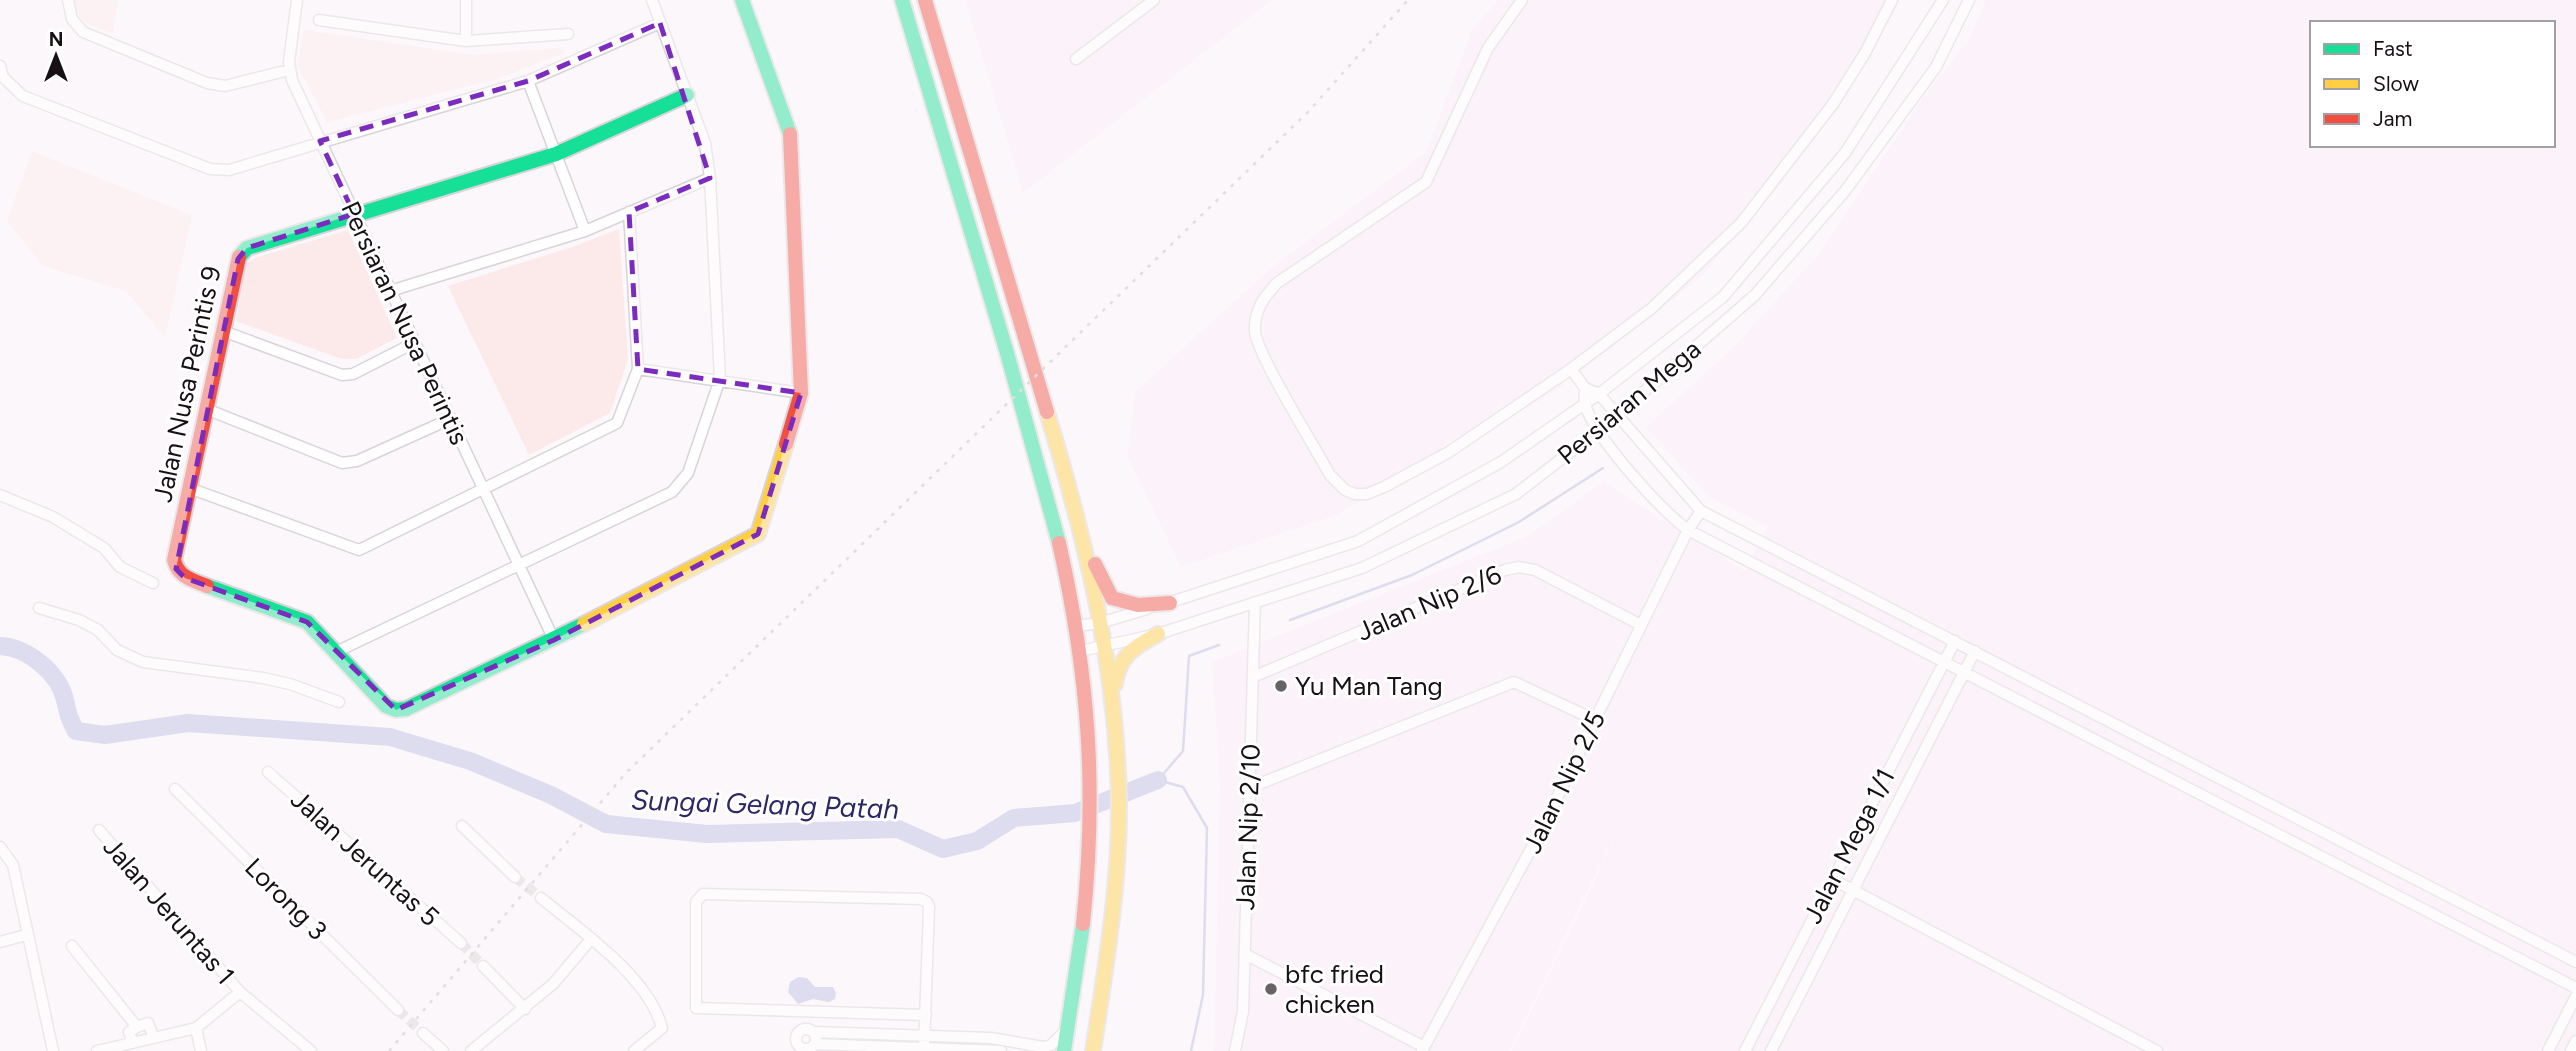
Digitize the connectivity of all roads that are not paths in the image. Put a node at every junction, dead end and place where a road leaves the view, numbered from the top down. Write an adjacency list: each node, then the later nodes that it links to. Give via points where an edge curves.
1 (68, 0): 19 (street, via 72,19 83,32 207,83 225,86)
2 (297, 0): 19 (street)
3 (466, 0): 16 (street)
4 (652, 0): 14 (street)
5 (742, 0): 35 (main road, via 790,134)
6 (902, 0): 55 (main road, via 1056,525)
7 (925, 0): 47 (main road)
8 (1154, 0): 17 (street)
9 (1522, 0): 32 (street, via 1488,48 1426,182 1277,283 1262,299 1255,330 1330,475 1345,491 1355,494 1384,487 1449,452)
10 (1892, 0): 32 (street, via 1833,104 1741,223 1652,308)
11 (1942, 0): 36 (street, Persiaran Mega, via 1845,153 1723,296)
12 (1969, 0): 39 (street, Persiaran Mega, via 1936,67 1827,212 1755,295)
13 (319, 20): 16 (street)
14 (660, 23): 20 (street); 21 (street)
15 (568, 34): 16 (street)
16 (466, 41)
17 (1076, 58)
18 (0, 66): 22 (street, via 3,77 23,96 210,169 229,170)
19 (289, 70): 22 (street, Persiaran Nusa Perintis)
20 (528, 81): 22 (street); 23 (street)
21 (687, 95): 23 (main road); 24 (street, via 705,143)
22 (320, 141): 26 (street, Persiaran Nusa Perintis)
23 (556, 153): 26 (main road); 27 (street)
24 (710, 178): 25 (street); 33 (street)
25 (629, 212): 27 (street); 31 (street)
26 (354, 214): 28 (street, Persiaran Nusa Perintis); 29 (main road, Jalan Nusa Perintis 9, via 247,248 239,259)
27 (585, 232): 28 (street)
28 (390, 292): 30 (street, Persiaran Nusa Perintis)
29 (223, 331): 30 (street, via 342,375 353,374); 38 (main road, Jalan Nusa Perintis 9)
30 (414, 343): 40 (street, Persiaran Nusa Perintis)
31 (638, 369): 33 (street); 43 (street, via 617,423)
32 (1571, 369): 34 (street)
33 (720, 379): 35 (street); 48 (street, via 688,473 672,492)
34 (1585, 388): 36 (street); 37 (street)
35 (801, 393): 57 (main road, via 758,534)
36 (1599, 394): 37 (street, Persiaran Mega); 39 (street)
37 (1585, 404): 41 (street); 51 (street, Persiaran Mega, via 1501,462 1358,541)
38 (206, 409): 40 (street, via 342,463 357,461); 42 (main road, Jalan Nusa Perintis 9)
39 (1615, 416): 41 (street, Persiaran Mega); 45 (street)
40 (450, 419): 43 (street, Persiaran Nusa Perintis)
41 (1598, 430): 46 (street, via 1668,515); 50 (street, Persiaran Mega, via 1516,494 1362,568)
42 (189, 488): 43 (street, via 359,550); 62 (main road, Jalan Nusa Perintis 9, via 176,569 185,578 307,622)
43 (483, 489): 48 (street, Persiaran Nusa Perintis)
44 (0, 495): 49 (street, via 53,517 104,548 120,567)
45 (1701, 511): 46 (street, Jalan Nip 2/5); 58 (street)
46 (1688, 530): 54 (street, Jalan Nip 2/5); 63 (street)
47 (1082, 533): 51 (main road, via 1112,598 1138,605); 53 (main road)
48 (518, 564): 57 (street, Persiaran Nusa Perintis); 62 (street)
49 (153, 583)
50 (1255, 602): 56 (street, Persiaran Mega); 65 (street, Jalan Nip 2/10)
51 (1170, 603): 53 (street, Persiaran Mega)
52 (39, 608): 66 (street, via 79,620 98,630 117,650 143,662 263,678)
53 (1100, 623): 55 (street, Persiaran Mega); 59 (main road)
54 (1641, 625): 65 (street, Jalan Nip 2/6, via 1535,570 1518,567); 68 (street, Jalan Nip 2/5)
55 (1077, 626): 60 (main road)
56 (1158, 634): 59 (street, Persiaran Mega); 67 (main road, via 1132,648 1117,666)
57 (554, 640): 62 (main road, via 396,710 386,706)
58 (1955, 641): 61 (street); 63 (street, Jalan Mega 1/1)
59 (1104, 646): 60 (street, Persiaran Mega); 67 (main road)
60 (1080, 650): 93 (main road, via 1089,722 1092,818 1086,908)
61 (1975, 651): 64 (street); 85 (street)
62 (336, 652)
63 (1943, 662): 64 (street); 76 (street, Jalan Mega 1/1)
64 (1964, 672): 77 (street); 87 (street)
65 (1253, 677): 71 (street, Jalan Nip 2/10)
66 (339, 702)
67 (1115, 720): 116 (main road, via 1119,809 1111,928)
68 (1595, 720): 71 (street, via 1514,682); 105 (street, Jalan Nip 2/5)
69 (268, 772): 82 (street, Jalan Jeruntas 5)
70 (175, 789): 91 (street, Lorong 3)
71 (1249, 789): 84 (street, Jalan Nip 2/10)
72 (463, 826): 75 (street)
73 (99, 830): 88 (street, Jalan Jeruntas 1)
74 (0, 846): 79 (street, via 13,865)
75 (515, 877)
76 (1832, 879): 77 (street); 118 (street, Jalan Mega 1/1)
77 (1853, 891): 119 (street); 120 (street)
78 (541, 898): 80 (street)
79 (26, 935): 81 (street); 107 (street)
80 (592, 939): 90 (street); 113 (street, via 612,954 658,1014 662,1028)
81 (0, 942)
82 (461, 943)
83 (72, 946): 94 (street)
84 (1245, 954): 105 (street); 117 (street, Jalan Nip 2/10, via 1243,1011)
85 (2576, 962)
86 (483, 966): 90 (street)
87 (2576, 988)
88 (240, 992): 95 (street); 110 (street, Jalan Jeruntas 1)
89 (2576, 996): 121 (street)
90 (525, 1009): 112 (street)
91 (398, 1010)
92 (926, 1015): 92 (street, via 929,907 921,899 703,894 696,902 696,1008); 98 (street)
93 (1069, 1026): 103 (street, via 1061,1038 1043,1047); 115 (main road)
94 (137, 1027): 99 (street, via 148,1023); 101 (street, via 129,1032)
95 (195, 1028): 99 (street); 109 (street)
96 (814, 1032): 98 (street); 102 (street); 106 (street, via 805,1028 798,1032 796,1042)
97 (423, 1033): 111 (street)
98 (925, 1036): 103 (street); 104 (street)
99 (154, 1038): 101 (street)
100 (2576, 1041): 122 (street)
101 (133, 1043): 108 (street)
102 (815, 1044): 104 (street); 106 (street)
103 (990, 1046): 104 (street); 114 (street)
104 (924, 1047)
105 (1423, 1049)
106 (804, 1050)
107 (53, 1051)
108 (97, 1051)
109 (201, 1051)
110 (311, 1051)
111 (443, 1051)
112 (471, 1051)
113 (634, 1051)
114 (1001, 1051)
115 (1064, 1051)
116 (1093, 1051)
117 (1235, 1051)
118 (1745, 1051)
119 (1771, 1051)
120 (2157, 1051)
121 (2547, 1051)
122 (2571, 1051)

